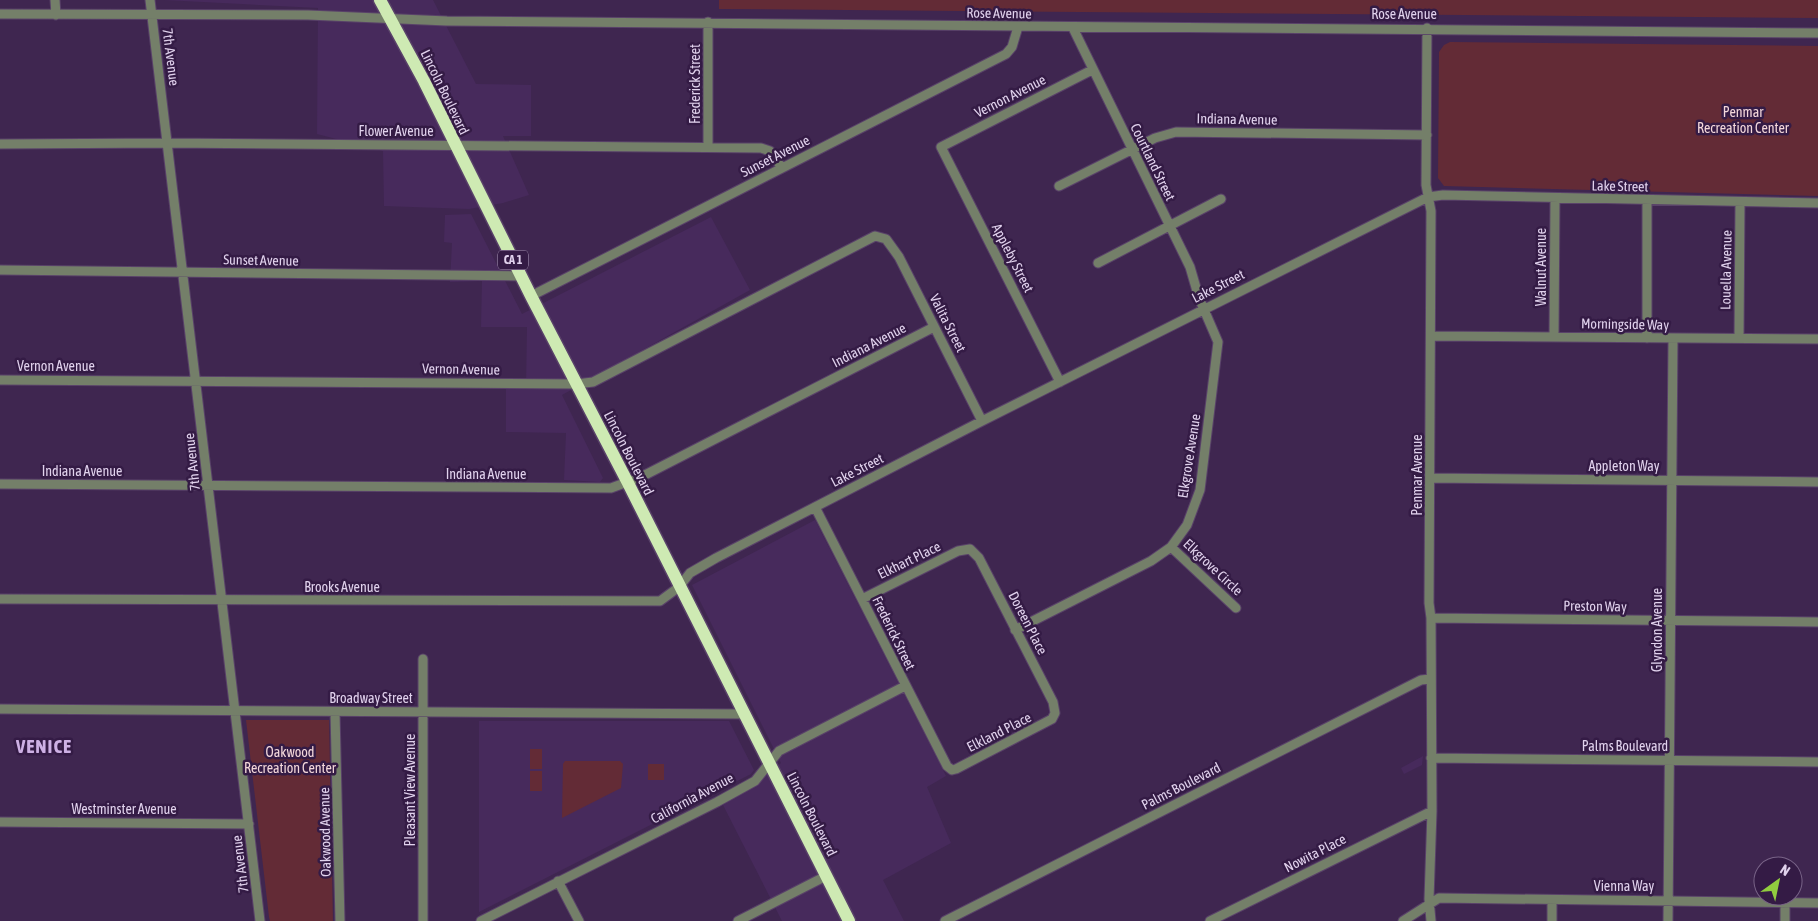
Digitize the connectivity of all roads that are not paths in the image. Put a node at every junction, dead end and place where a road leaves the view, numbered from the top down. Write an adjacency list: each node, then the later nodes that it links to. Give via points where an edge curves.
1 (54, 0): 5 (street)
2 (150, 0): 6 (street, 7th Avenue)
3 (380, 0): 7 (highway, Lincoln Boulevard / CA 1)
4 (0, 14): 5 (street, Rose Avenue)
5 (56, 14): 6 (street, Rose Avenue)
6 (152, 14): 7 (street, Rose Avenue); 15 (street, 7th Avenue)
7 (390, 18): 8 (street, Rose Avenue); 17 (highway, Lincoln Boulevard / CA 1)
8 (708, 22): 9 (street, Rose Avenue); 18 (street, Frederick Street)
9 (1018, 27): 10 (street, Rose Avenue); 21 (street, Sunset Avenue, via 1012,48 1006,54)
10 (1073, 28): 11 (street, Rose Avenue); 13 (street, Courtland Street)
11 (1427, 28): 12 (street, Rose Avenue); 14 (street, Penmar Avenue)
12 (1818, 33)
13 (1092, 70): 19 (street, Vernon Avenue); 20 (street, Courtland Street)
14 (1426, 135): 20 (street, Indiana Avenue, via 1176,132); 23 (street, Penmar Avenue)
15 (168, 142): 16 (street, Flower Avenue); 17 (street, Flower Avenue); 33 (street, 7th Avenue)
16 (0, 144)
17 (455, 146): 18 (street, Flower Avenue); 34 (highway, Lincoln Boulevard / CA 1)
18 (708, 147): 21 (street, Flower Avenue, via 761,148 770,151)
19 (941, 147): 46 (street, Appleby Street)
20 (1132, 149): 22 (street, Indiana Avenue); 29 (street, Courtland Street)
21 (782, 168): 35 (street, Sunset Avenue)
22 (1059, 186)
23 (1428, 197): 24 (street, Lake Street); 36 (street, Lake Street); 38 (street, Penmar Avenue, via 1431,211)
24 (1555, 198): 26 (street, Lake Street); 39 (street, Walnut Avenue)
25 (1221, 199): 29 (street)
26 (1647, 200): 27 (street, Lake Street); 40 (street)
27 (1740, 202): 28 (street, Lake Street); 41 (street, Louella Avenue)
28 (1818, 202)
29 (1169, 225): 31 (street); 36 (street, Courtland Street, via 1190,267)
30 (886, 239): 37 (street, Valita Street, via 899,257); 47 (street, Vernon Avenue, via 876,236 602,378)
31 (1098, 262)
32 (0, 270): 33 (street, Sunset Avenue)
33 (184, 273): 34 (street, Sunset Avenue); 45 (street, 7th Avenue)
34 (521, 276): 35 (highway, Lincoln Boulevard / CA 1)
35 (530, 296): 47 (highway, Lincoln Boulevard / CA 1)
36 (1204, 309): 46 (street, Lake Street); 56 (street, Elkgrove Avenue, via 1218,342 1202,472 1196,504 1187,525)
37 (934, 327): 48 (street, Valita Street); 52 (street, Indiana Avenue)
38 (1431, 336): 39 (street, Morningside Way); 49 (street, Penmar Avenue)
39 (1554, 336): 40 (street, Morningside Way)
40 (1647, 338): 42 (street, Morningside Way)
41 (1739, 338): 42 (street, Morningside Way); 43 (street, Morningside Way)
42 (1673, 339): 50 (street, Glyndon Avenue)
43 (1818, 339)
44 (0, 380): 45 (street, Vernon Avenue)
45 (196, 381): 47 (street, Vernon Avenue); 54 (street, 7th Avenue)
46 (1060, 382): 48 (street, Lake Street)
47 (576, 384): 52 (highway, Lincoln Boulevard / CA 1)
48 (982, 421): 55 (street, Lake Street)
49 (1430, 478): 50 (street, Appleton Way); 63 (street, Penmar Avenue)
50 (1672, 480): 51 (street, Appleton Way); 64 (street, Glyndon Avenue)
51 (1818, 482)
52 (628, 483): 54 (street, Indiana Avenue, via 611,488); 58 (highway, Lincoln Boulevard / CA 1)
53 (0, 484): 54 (street, Indiana Avenue)
54 (208, 486): 61 (street, 7th Avenue)
55 (815, 507): 58 (street, Lake Street, via 690,572); 60 (street, Frederick Street)
56 (1171, 547): 62 (street, Elkgrove Circle); 66 (street, Elkgrove Avenue)
57 (970, 550): 60 (street, Elkhart Place, via 958,551); 66 (street, Doreen Place, via 979,558)
58 (679, 587): 61 (street, Brooks Avenue, via 660,601); 74 (highway, Lincoln Boulevard / CA 1)
59 (0, 599): 61 (street, Brooks Avenue)
60 (862, 599): 69 (street, Frederick Street)
61 (221, 601): 72 (street, 7th Avenue)
62 (1236, 608)
63 (1431, 618): 64 (street, Preston Way); 68 (street, Penmar Avenue)
64 (1670, 621): 65 (street, Preston Way); 77 (street, Glyndon Avenue)
65 (1818, 622)
66 (1016, 630): 75 (street, Doreen Place, via 1053,702)
67 (423, 659): 71 (street, Pleasant View Avenue)
68 (1430, 679): 76 (street, Penmar Avenue); 100 (street, Palms Boulevard, via 1420,680)
69 (905, 686): 79 (street, California Avenue, via 779,751); 80 (street, Frederick Street)
70 (0, 708): 72 (street, Broadway Street)
71 (423, 711): 73 (street, Broadway Street); 74 (street, Broadway Street); 95 (street, Pleasant View Avenue)
72 (234, 712): 73 (street, Broadway Street); 83 (street, 7th Avenue)
73 (336, 712): 94 (street, Oakwood Avenue)
74 (743, 714): 79 (highway, Lincoln Boulevard / CA 1)
75 (1055, 714): 80 (street, Elkland Place, via 1046,724)
76 (1431, 758): 77 (street, Palms Boulevard); 81 (street, Penmar Avenue)
77 (1670, 760): 78 (street, Palms Boulevard); 87 (street, Glyndon Avenue)
78 (1818, 762)
79 (770, 764): 84 (highway, Lincoln Boulevard / CA 1); 85 (street, California Avenue, via 754,781 717,802)
80 (952, 770)
81 (1432, 811): 91 (street, Penmar Avenue); 101 (street, Nowita Place)
82 (0, 822): 83 (street, Westminster Avenue)
83 (249, 824): 93 (street, 7th Avenue)
84 (826, 876): 98 (street); 99 (highway, Lincoln Boulevard / CA 1)
85 (558, 882): 96 (street, California Avenue); 97 (street)
86 (1552, 900): 87 (street, Vienna Way); 91 (street, Vienna Way, via 1439,898); 104 (street)
87 (1668, 900): 88 (street, Vienna Way); 105 (street, Glyndon Avenue)
88 (1753, 901)
89 (1803, 903): 90 (street, Vienna Way)
90 (1818, 903)
91 (1431, 904): 102 (street, Vienna Way); 103 (street, Penmar Avenue)
92 (1785, 906): 106 (street)
93 (260, 921)
94 (340, 921)
95 (423, 921)
96 (481, 921)
97 (579, 921)
98 (738, 921)
99 (849, 921)
100 (945, 921)
101 (1210, 921)
102 (1403, 921)
103 (1431, 921)
104 (1552, 921)
105 (1668, 921)
106 (1785, 921)

